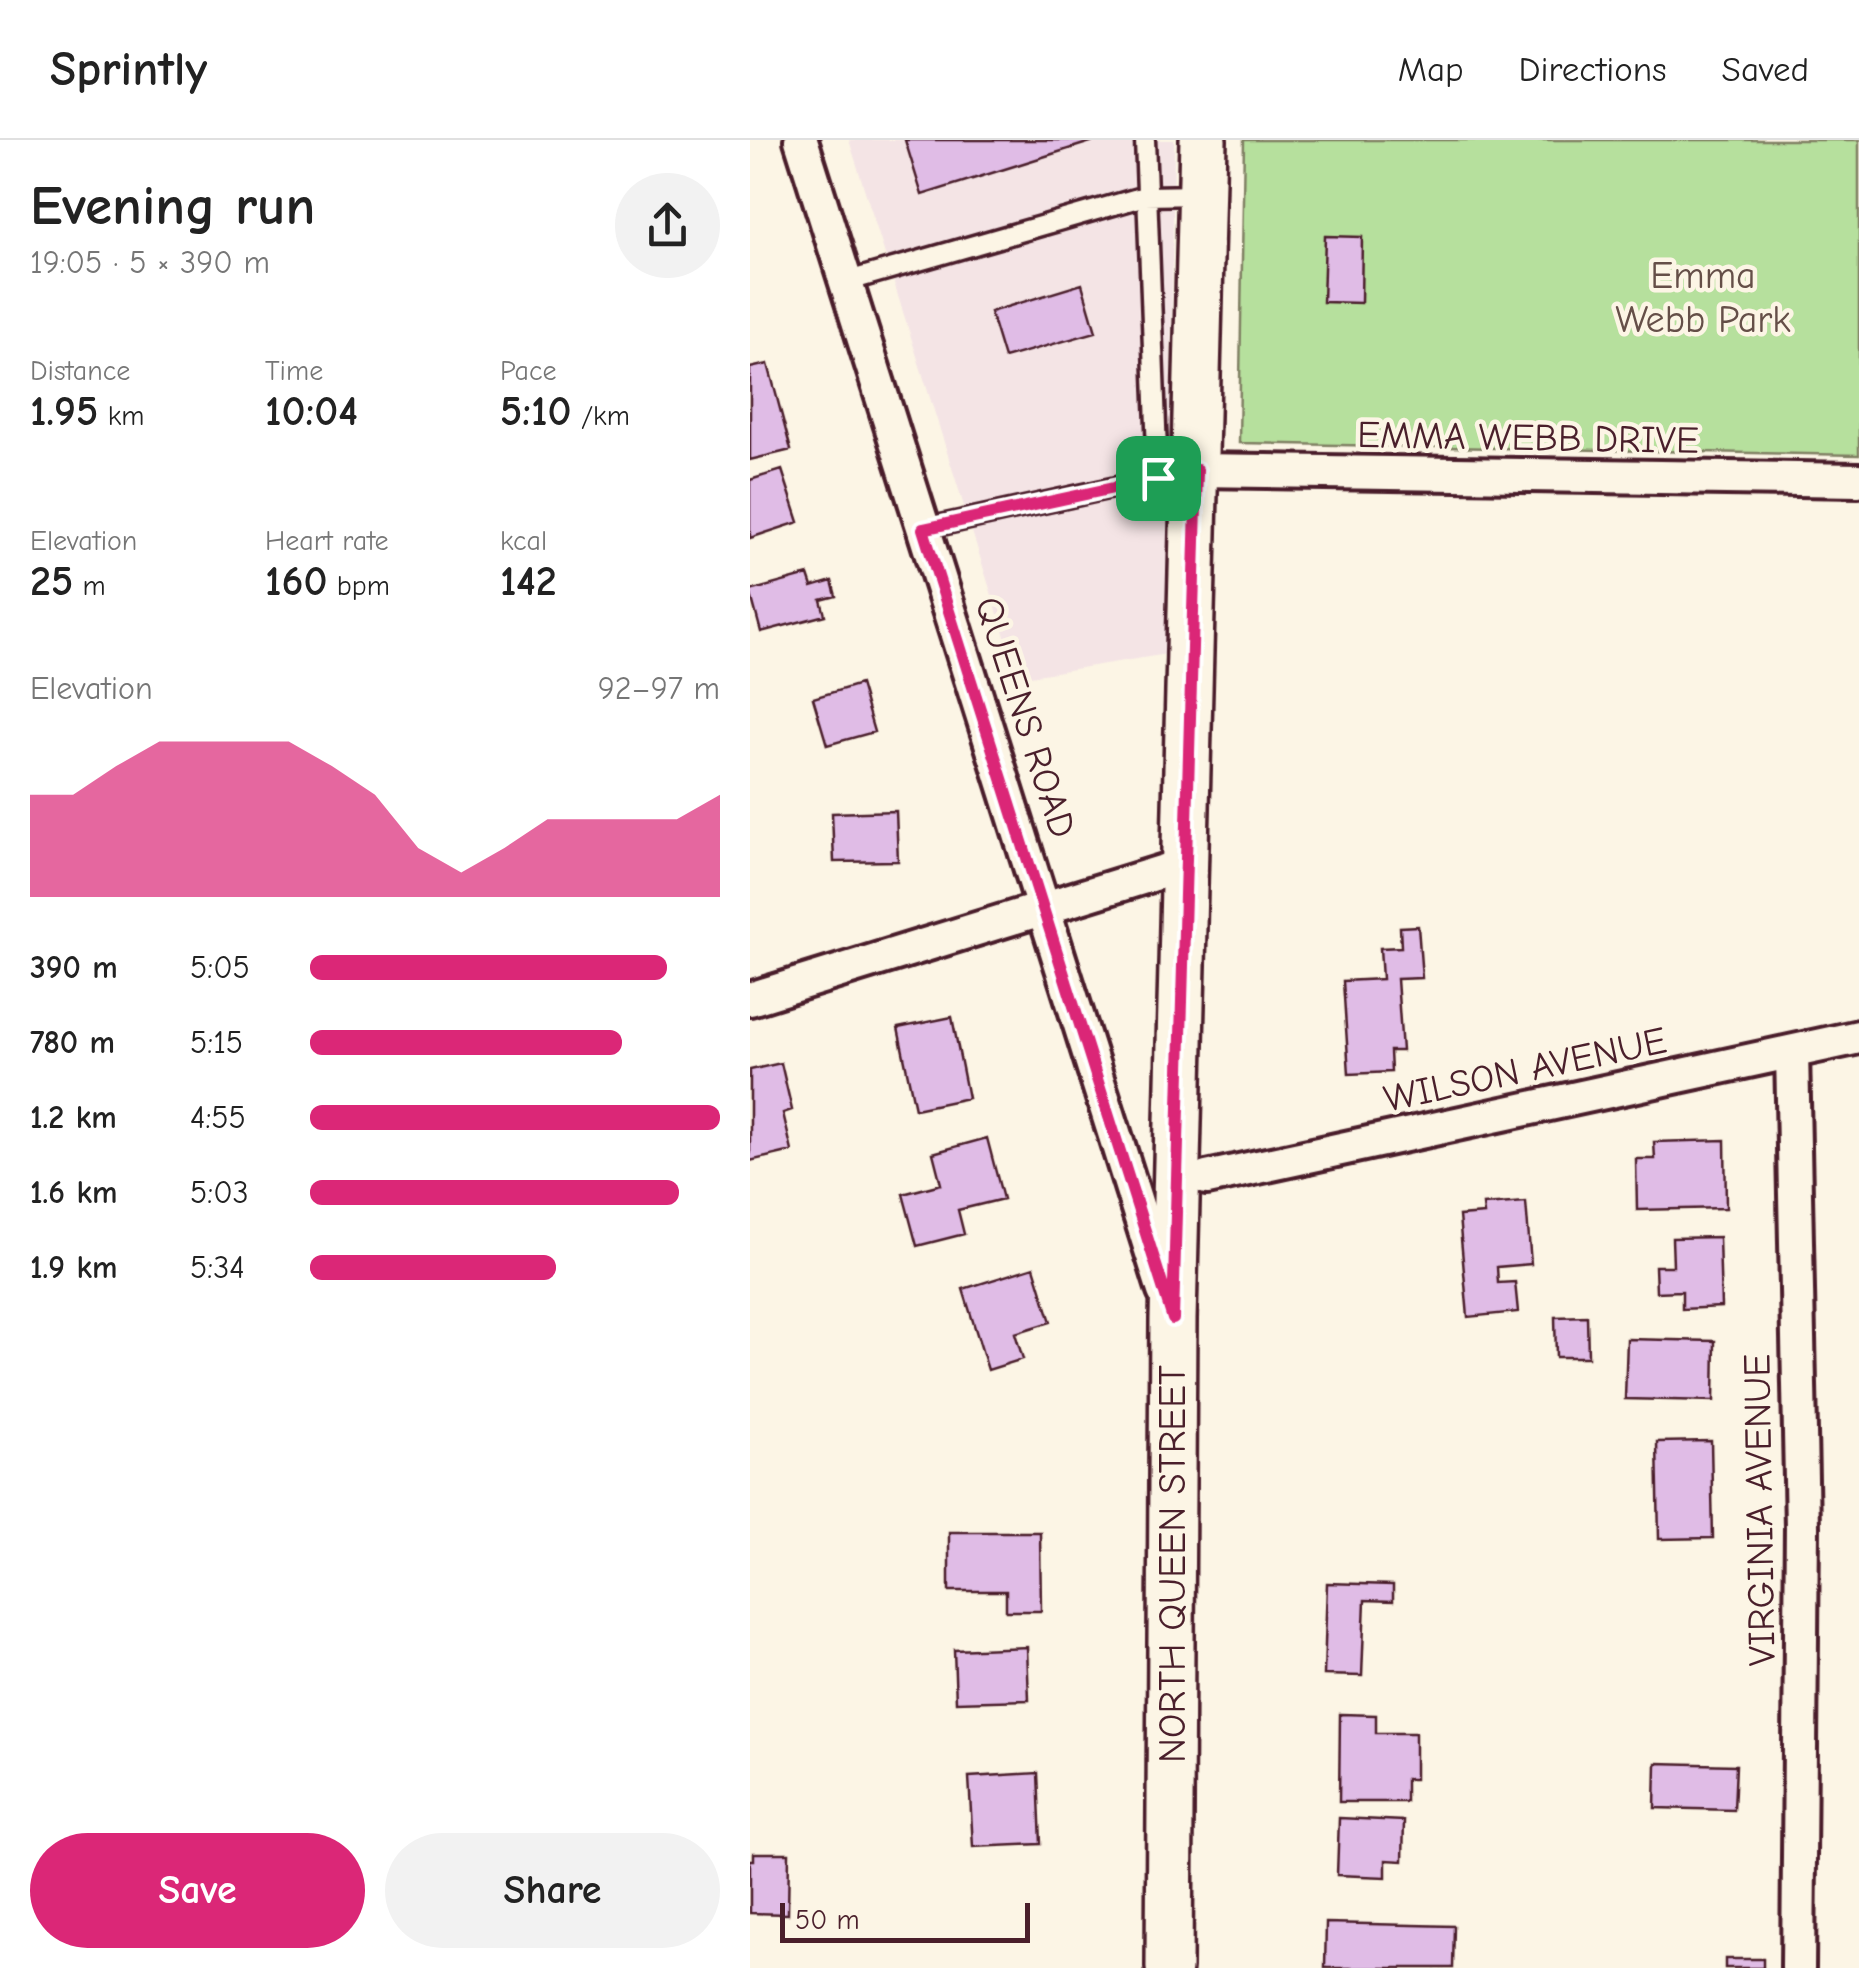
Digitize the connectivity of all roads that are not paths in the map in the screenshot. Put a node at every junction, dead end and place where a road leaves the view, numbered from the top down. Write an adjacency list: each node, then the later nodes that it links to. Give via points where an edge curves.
1 (801, 140): 6 (street, QUEENS ROAD)
2 (1145, 140): 5 (lane)
3 (1203, 140): 4 (main road, NORTH QUEEN STREET)
4 (1201, 194): 5 (lane); 7 (main road, NORTH QUEEN STREET)
5 (1144, 196): 6 (lane); 7 (lane)
6 (845, 282): 9 (street, QUEENS ROAD)
7 (1178, 474): 8 (street, EMMA WEBB DRIVE); 9 (lane); 10 (main road, NORTH QUEEN STREET)
8 (1859, 480)
9 (923, 529): 11 (street, QUEENS ROAD)
10 (1187, 864): 11 (street); 16 (main road, NORTH QUEEN STREET)
11 (1044, 906): 12 (street); 16 (street, QUEENS ROAD)
12 (750, 999)
13 (1859, 1037): 14 (street, WILSON AVENUE)
14 (1792, 1052): 15 (street, WILSON AVENUE); 18 (street, VIRGINIA AVENUE, via 1802,1527)
15 (1207, 1178)
16 (1173, 1319): 17 (main road, NORTH QUEEN STREET)
17 (1169, 1968)
18 (1798, 1968)

